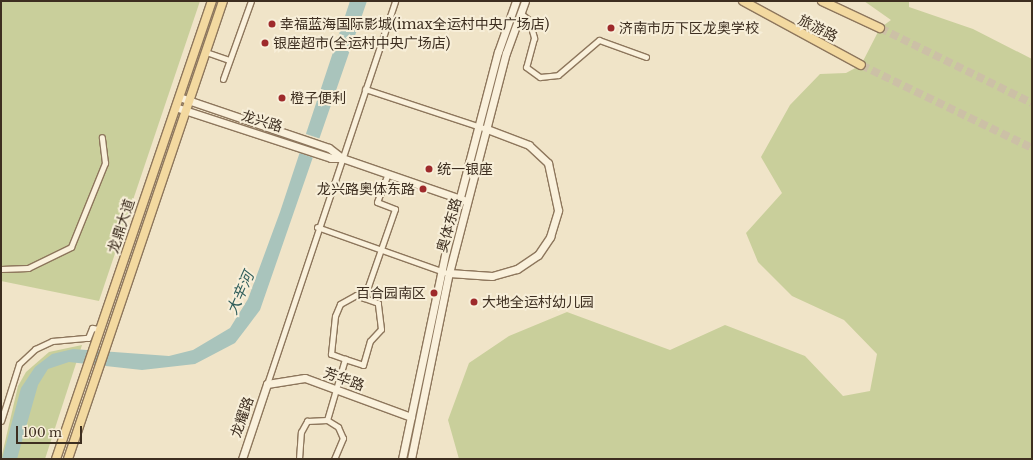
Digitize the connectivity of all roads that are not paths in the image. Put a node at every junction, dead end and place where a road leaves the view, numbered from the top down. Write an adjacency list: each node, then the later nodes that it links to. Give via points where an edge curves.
1 (212, 1): 17 (main road, 龙鼎大道)
2 (223, 1): 11 (main road, 龙鼎大道)
3 (251, 1): 13 (street)
4 (395, 1): 16 (street)
5 (516, 1): 21 (street, via 500,45)
6 (525, 1): 9 (street, 奥体东路)
7 (744, 1): 14 (main road, 旅游路)
8 (822, 1): 10 (main road, 旅游路)
9 (520, 13): 12 (street, via 529,20 534,38 526,67 540,77 558,75 599,40); 22 (street, 奥体东路, via 506,53)
10 (880, 28)
11 (206, 52): 13 (street); 18 (main road, 龙鼎大道)
12 (646, 57)
13 (229, 60): 15 (street)
14 (861, 65)
15 (223, 80)
16 (365, 89): 21 (street); 24 (street)
17 (179, 96): 18 (street, 龙兴路); 19 (main road, 龙鼎大道)
18 (189, 100): 20 (main road, 龙鼎大道); 24 (street, 龙兴路, via 330,148)
19 (175, 107): 20 (street, 龙兴路); 32 (main road, 龙鼎大道)
20 (186, 112): 24 (street, 龙兴路, via 327,156); 40 (main road, 龙鼎大道)
21 (479, 128): 22 (street); 26 (street)
22 (487, 129): 27 (street, 奥体东路); 30 (street, via 530,145 548,163 558,210 550,237 538,255 517,269 492,276)
23 (102, 137): 29 (street, via 105,163 71,247 28,268)
24 (342, 158): 25 (street, 龙兴路); 28 (street)
25 (388, 174): 26 (street, 龙兴路); 31 (street, via 377,202 395,209)
26 (461, 199): 27 (street, 龙兴路); 30 (street)
27 (470, 202): 30 (street, 奥体东路)
28 (317, 227): 30 (street); 34 (street)
29 (1, 269)
30 (446, 272): 36 (street); 45 (street, 奥体东路)
31 (364, 298): 33 (street, via 356,294 340,304 335,316 331,354); 33 (street, via 378,303 381,329 370,341 363,365)
32 (99, 329): 38 (street, via 92,328 88,338 52,341 35,349 19,364); 39 (main road, 龙鼎大道)
33 (345, 359): 35 (street)
34 (267, 384): 35 (street, 芳华路, via 305,378); 41 (street, 龙耀路)
35 (335, 390): 36 (street, 芳华路); 37 (street)
36 (411, 417): 44 (street)
37 (327, 420): 42 (street, via 308,421 301,432); 43 (street, via 338,427 343,438)
38 (1, 421)
39 (56, 459)
40 (68, 459)
41 (242, 459)
42 (299, 459)
43 (334, 459)
44 (402, 459)
45 (411, 459)

